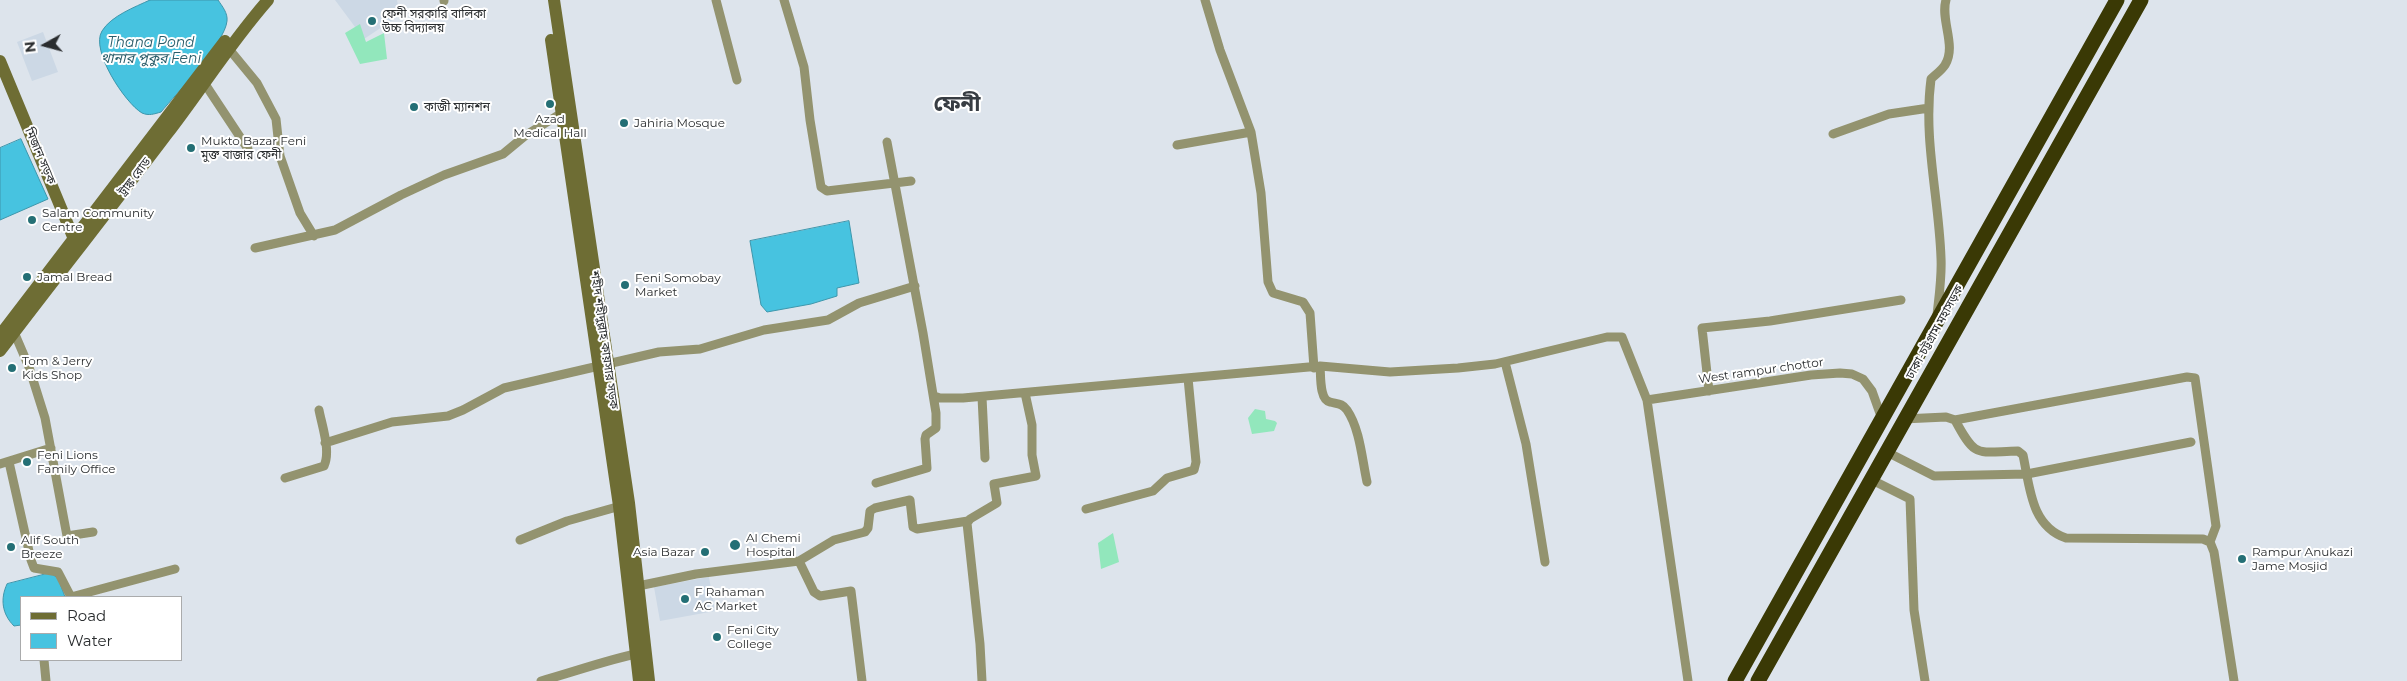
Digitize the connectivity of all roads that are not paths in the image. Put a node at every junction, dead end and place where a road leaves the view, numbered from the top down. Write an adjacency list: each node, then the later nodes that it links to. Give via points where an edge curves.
1 (258, 0): 25 (main road, ট্রাঙ্ক রোড)
2 (268, 0): 11 (main road, ট্রাঙ্ক রোড)
3 (546, 0): 16 (main road, শহীদ শহীদুল্লাহ কায়সার সড়ক)
4 (554, 0): 16 (main road, শহীদ শহীদুল্লাহ কায়সার সড়ক)
5 (716, 0): 13 (street)
6 (784, 0): 23 (street, via 804,67 820,187 827,191)
7 (1205, 0): 17 (street)
8 (1946, 0): 15 (street, via 1948,56 1945,65 1931,79)
9 (2117, 0): 29 (highway, ঢাকা-চট্টগ্রাম মহাসড়ক)
10 (2141, 0): 44 (highway, ঢাকা-চট্টগ্রাম মহাসড়ক)
11 (229, 49): 14 (main road, ট্রাঙ্ক রোড); 24 (street, via 257,83 276,119 280,156 300,213)
12 (0, 61): 25 (main road, মিজান সড়ক)
13 (737, 80)
14 (205, 84): 21 (street); 25 (main road, ট্রাঙ্ক রোড)
15 (1929, 108): 18 (street, via 1889,114); 29 (street, via 1929,148 1941,258)
16 (565, 111): 24 (street, via 526,135 503,154 444,174 335,230); 34 (main road, শহীদ শহীদুল্লাহ কায়সার সড়ক)
17 (1251, 132): 20 (street); 35 (street, via 1261,193 1268,282 1273,294 1303,302 1310,313)
18 (1834, 134)
19 (887, 142): 23 (street)
20 (1176, 144)
21 (248, 148)
22 (911, 180): 23 (street)
23 (894, 183): 27 (street)
24 (314, 236): 26 (street)
25 (76, 245): 30 (main road, ট্রাঙ্ক রোড); 31 (main road, ট্রাঙ্ক রোড)
26 (255, 248)
27 (915, 286): 34 (street, via 859,303 828,320 764,330 700,349 659,352); 39 (street)
28 (1901, 300): 37 (street, via 1702,328)
29 (1937, 318): 43 (highway, ঢাকা-চট্টগ্রাম মহাসড়ক)
30 (14, 332): 32 (main road, ট্রাঙ্ক রোড); 48 (street, via 29,366 45,418)
31 (0, 335)
32 (0, 351)
33 (1505, 362): 35 (street, via 1390,372); 41 (street, via 1607,337 1622,337); 64 (street, via 1526,444)
34 (603, 365): 47 (street, via 504,388 448,416 392,422); 57 (main road, শহীদ শহীদুল্লাহ কায়সার সড়ক)
35 (1317, 367): 36 (street); 55 (street, via 1323,396 1329,402 1342,405 1355,428)
36 (1188, 378): 38 (street); 58 (street, via 1196,462 1194,470 1167,478 1152,490)
37 (1709, 391): 41 (street, West rampur chottor); 43 (street, West rampur chottor, via 1836,372 1852,374 1863,379 1872,391)
38 (1026, 392): 40 (street); 59 (street, via 1036,476 994,484 997,500 994,506)
39 (934, 396): 40 (street); 56 (street, via 936,428 926,435 927,468)
40 (982, 397): 50 (street)
41 (1647, 400): 77 (street)
42 (319, 410): 47 (street)
43 (1882, 419): 78 (highway, ঢাকা-চট্টগ্রাম মহাসড়ক)
44 (1903, 419): 45 (street, via 1946,417); 49 (highway, ঢাকা-চট্টগ্রাম মহাসড়ক)
45 (1955, 420): 52 (street, via 1971,446 1979,452 2018,451 2023,456); 62 (street, via 2195,378 2216,526)
46 (2191, 442): 52 (street)
47 (325, 443): 53 (street, via 324,466)
48 (50, 448): 51 (street); 60 (street, via 67,536)
49 (1887, 452): 52 (street, via 1934,476); 54 (highway, ঢাকা-চট্টগ্রাম মহাসড়ক)
50 (985, 458)
51 (4, 463): 67 (street, via 30,560 34,568 58,572)
52 (2027, 474): 62 (street, via 2035,506 2044,525 2066,538 2203,539)
53 (284, 478)
54 (1872, 480): 79 (highway, ঢাকা-চট্টগ্রাম মহাসড়ক); 80 (street, via 1910,499 1914,610)
55 (1367, 482)
56 (876, 483)
57 (624, 505): 61 (street, via 567,521); 66 (main road, শহীদ শহীদুল্লাহ কায়সার সড়ক); 69 (main road, শহীদ শহীদুল্লাহ কায়সার সড়ক)
58 (1086, 509)
59 (968, 521): 63 (street, via 916,529 913,527 910,500 875,508 870,511 865,532 834,540); 76 (street)
60 (93, 532)
61 (520, 540)
62 (2210, 542): 81 (street)
63 (799, 561): 66 (street, via 696,574); 75 (street, via 814,592 820,596 851,591)
64 (1545, 562)
65 (176, 569): 68 (street)
66 (638, 586): 69 (main road, শহীদ শহীদুল্লাহ কায়সার সড়ক)
67 (70, 596)
68 (75, 596)
69 (640, 653): 72 (street); 73 (main road, শহীদ শহীদুল্লাহ কায়সার সড়ক); 74 (main road, শহীদ শহীদুল্লাহ কায়সার সড়ক)
70 (44, 661): 71 (street)
71 (46, 681)
72 (541, 681)
73 (639, 681)
74 (649, 681)
75 (862, 681)
76 (982, 681)
77 (1688, 681)
78 (1735, 681)
79 (1758, 681)
80 (1925, 681)
81 (2234, 681)

